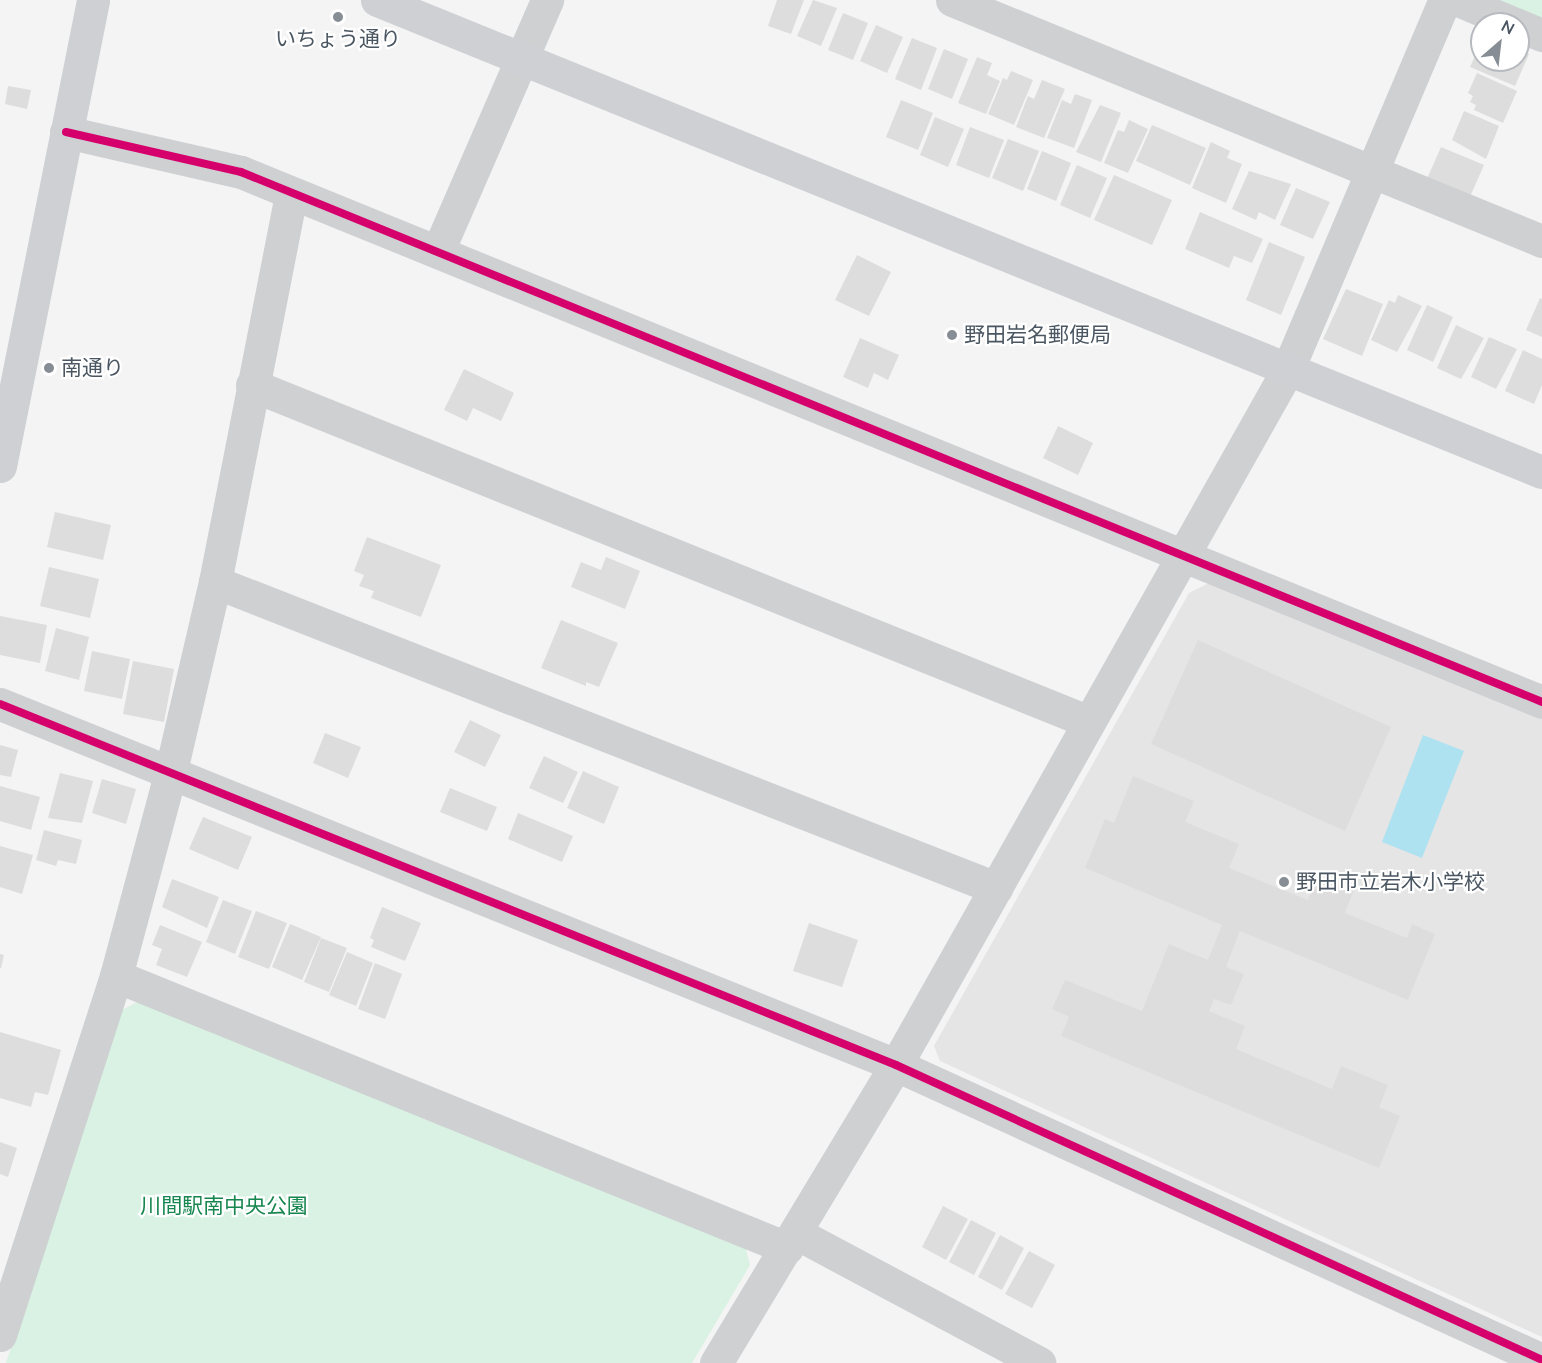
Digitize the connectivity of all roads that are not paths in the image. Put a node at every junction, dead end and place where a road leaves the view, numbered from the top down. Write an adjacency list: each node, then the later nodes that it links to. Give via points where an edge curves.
1 (93, 0): 8 (street)
2 (377, 0): 7 (street)
3 (546, 0): 7 (street)
4 (952, 0): 9 (street)
5 (1440, 2): 6 (street); 9 (street)
6 (1473, 12)
7 (520, 60): 12 (street); 13 (street)
8 (66, 132): 10 (street, via 211,163); 15 (street)
9 (1371, 171): 11 (street); 13 (street)
10 (291, 195): 12 (street); 14 (street)
11 (1542, 241)
12 (438, 251): 17 (street)
13 (1288, 369): 16 (street); 17 (street)
14 (252, 385): 18 (street); 21 (street)
15 (0, 466)
16 (1542, 472)
17 (1185, 555): 19 (street); 21 (street)
18 (215, 582): 22 (street); 23 (street)
19 (1542, 702)
20 (0, 704): 22 (street)
21 (1087, 721): 23 (street)
22 (170, 775): 24 (street); 25 (street)
23 (996, 888): 25 (street)
24 (116, 975): 26 (street); 27 (street)
25 (896, 1065): 26 (street); 28 (street)
26 (791, 1240): 29 (street); 30 (street)
27 (0, 1335)
28 (1542, 1360)
29 (716, 1363)
30 (1039, 1363)

